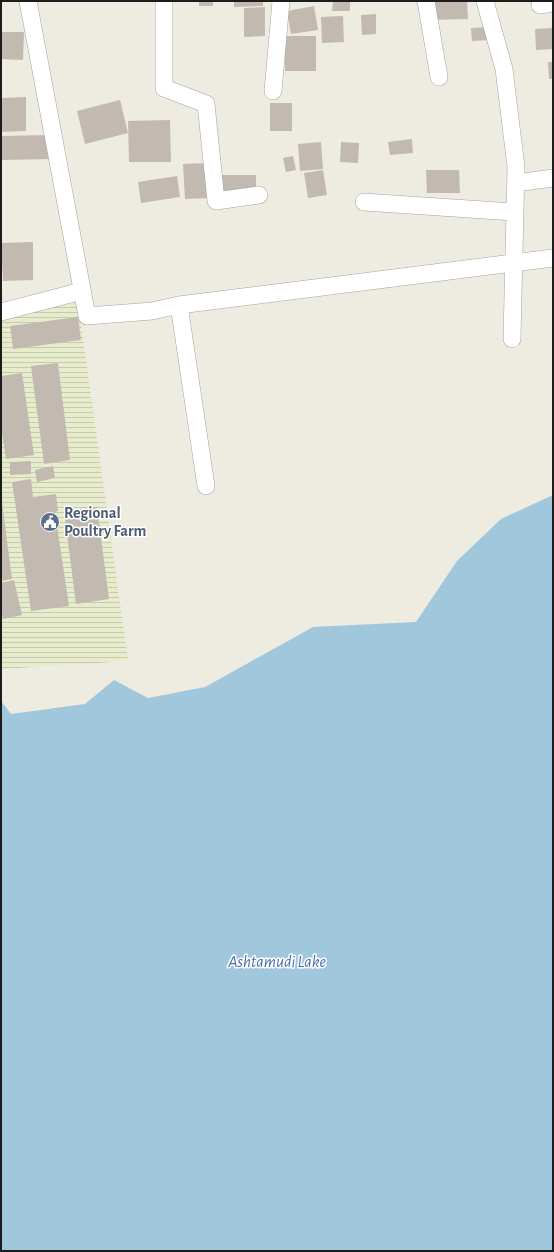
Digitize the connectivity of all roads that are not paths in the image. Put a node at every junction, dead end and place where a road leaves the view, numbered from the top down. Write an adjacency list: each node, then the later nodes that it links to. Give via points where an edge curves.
1 (28, 1): 15 (street)
2 (164, 1): 10 (street, via 164,88 206,104 216,201)
3 (281, 1): 7 (street)
4 (426, 1): 6 (street)
5 (486, 1): 9 (street, via 504,69)
6 (439, 77)
7 (273, 91)
8 (553, 178): 9 (street)
9 (516, 183): 12 (street)
10 (259, 195)
11 (364, 202): 12 (street)
12 (515, 212): 14 (street)
13 (553, 258): 14 (street)
14 (514, 264): 16 (street); 18 (street)
15 (82, 291): 16 (street, via 87,316 152,311); 17 (street)
16 (179, 305): 19 (street)
17 (1, 312)
18 (512, 339)
19 (206, 486)

